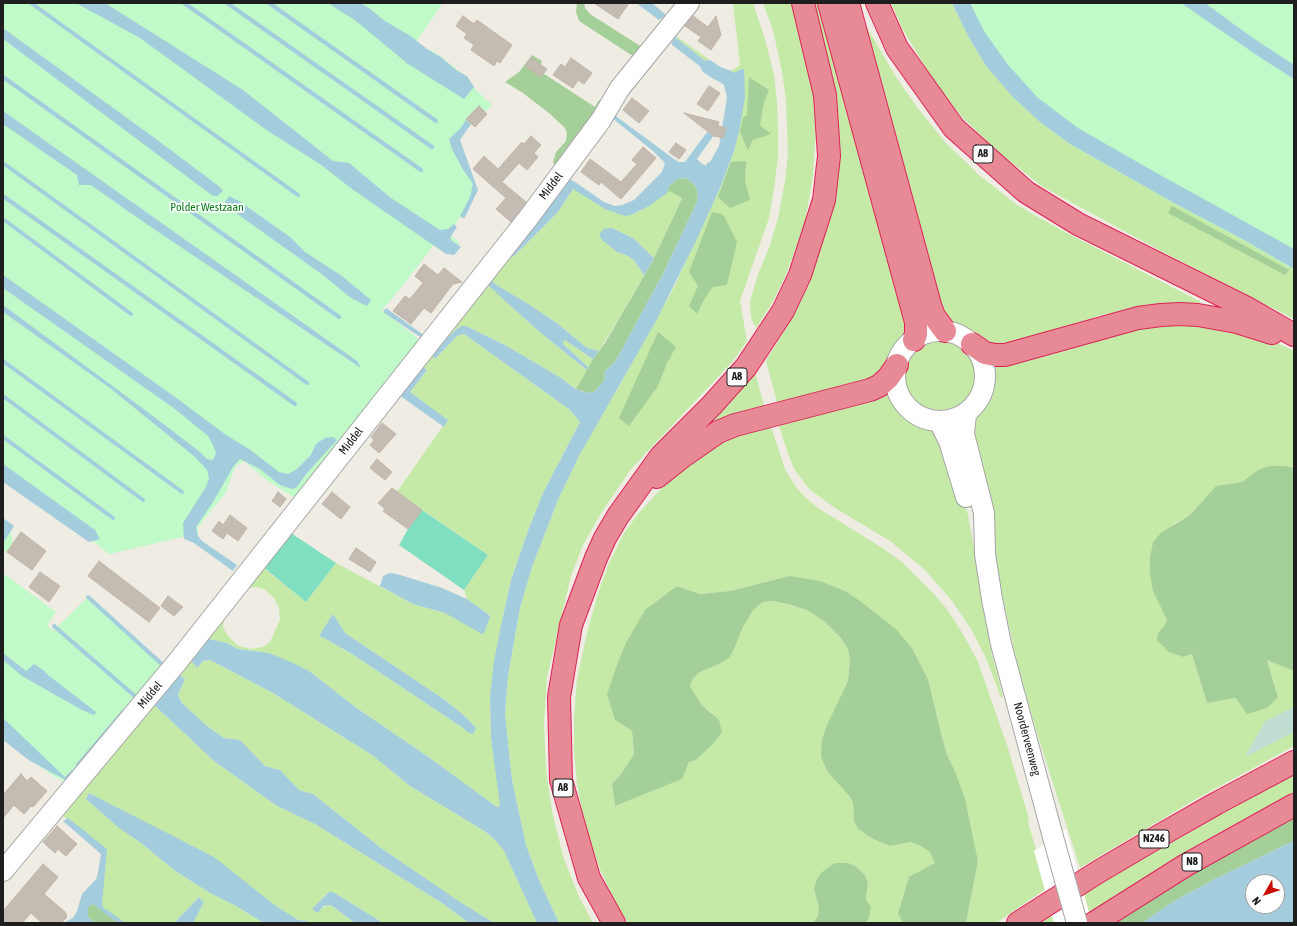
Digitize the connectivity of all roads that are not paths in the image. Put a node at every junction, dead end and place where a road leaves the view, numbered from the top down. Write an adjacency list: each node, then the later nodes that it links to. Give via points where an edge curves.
1 (689, 3): 18 (street, Middel, via 620,88 601,120 529,217 203,630)
2 (803, 3): 14 (highway, A8, via 825,96 829,156 824,200 814,236 797,282 766,339 712,405 661,456)
3 (829, 3): 8 (highway, via 916,322)
4 (848, 3): 6 (highway, via 930,305 934,316)
5 (876, 3): 7 (highway, A8, via 898,48 954,128 1026,192 1078,224 1245,307)
6 (945, 331): 8 (street, via 931,332); 10 (street, via 963,337)
7 (1294, 335)
8 (914, 340): 11 (street, via 901,353)
9 (1294, 340): 10 (highway, via 1237,322 1180,314 1138,318 1005,355 985,353)
10 (972, 344): 12 (street, via 985,368 984,383 980,398)
11 (896, 365): 13 (street, via 899,391 905,402 914,412 926,419); 14 (highway, A8, via 888,378 870,390 735,425 718,432)
12 (966, 414): 13 (street, via 951,420); 15 (street, Noorderveenweg, via 964,434 984,514)
13 (939, 421): 15 (street, Noorderveenweg, via 949,442)
14 (630, 499): 19 (highway, A8, via 605,538 582,594 571,625 559,697 561,780 589,878)
15 (985, 554): 21 (street, Noorderveenweg, bridge, via 1001,644)
16 (1294, 762): 20 (highway, N246, via 1159,836)
17 (1294, 805): 22 (highway, N8, via 1186,865)
18 (3, 871)
19 (614, 923)
20 (1018, 923)
21 (1077, 923)
22 (1094, 923)

